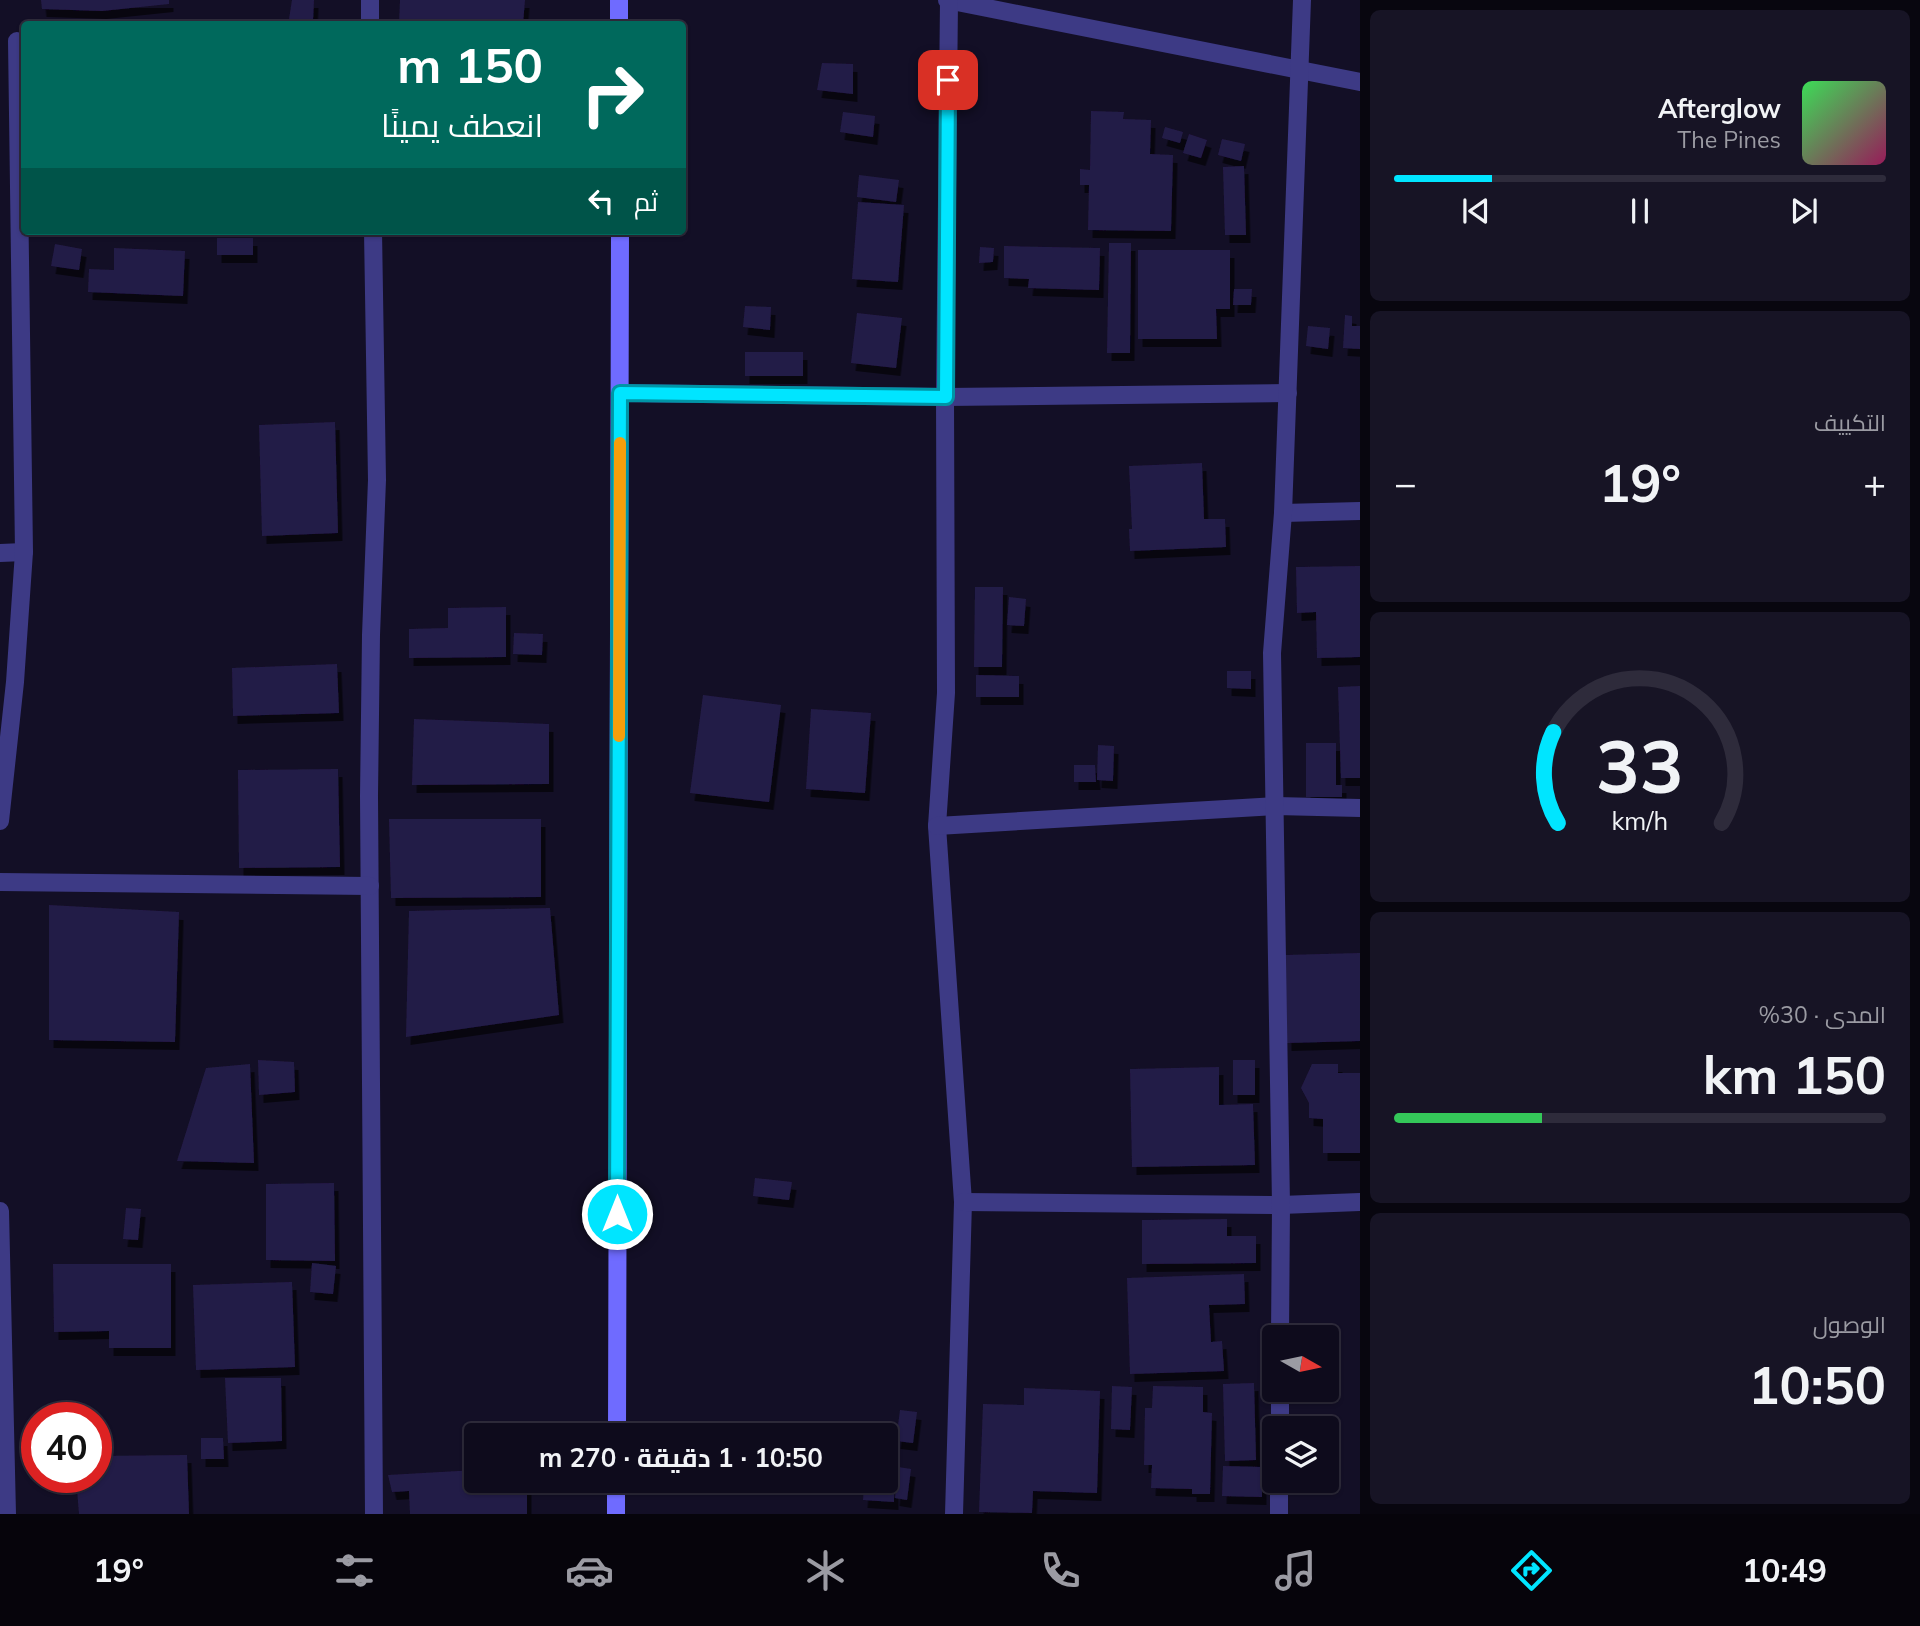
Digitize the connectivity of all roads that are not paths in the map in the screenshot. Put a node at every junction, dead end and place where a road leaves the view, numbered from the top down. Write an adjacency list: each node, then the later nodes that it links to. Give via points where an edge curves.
1 (370, 0): 5 (street)
2 (619, 0): 6 (street)
3 (948, 0): 8 (street); 14 (street)
4 (1302, 0): 8 (street)
5 (370, 21)
6 (619, 21)
7 (14, 41): 17 (street)
8 (1299, 71): 9 (street); 13 (street)
9 (1360, 82)
10 (373, 235): 24 (street, via 377,480)
11 (620, 235): 12 (street)
12 (620, 393): 14 (street); 30 (street)
13 (1288, 393): 14 (street); 16 (street)
14 (946, 397): 22 (street, via 946,693)
15 (1360, 511): 16 (street)
16 (1283, 513): 19 (street, via 1272,653)
17 (24, 552): 18 (street); 21 (street)
18 (0, 553)
19 (1276, 806): 20 (street); 22 (street); 27 (street)
20 (1360, 808)
21 (0, 821)
22 (937, 826): 25 (street)
23 (0, 882): 24 (street)
24 (370, 886): 34 (street)
25 (963, 1202): 27 (street); 36 (street)
26 (1360, 1202): 27 (street)
27 (1281, 1205): 29 (street)
28 (0, 1211): 33 (street)
29 (1280, 1325)
30 (617, 1423)
31 (616, 1493): 35 (street)
32 (1279, 1493): 37 (street)
33 (6, 1514)
34 (374, 1514)
35 (616, 1514)
36 (954, 1514)
37 (1279, 1514)

